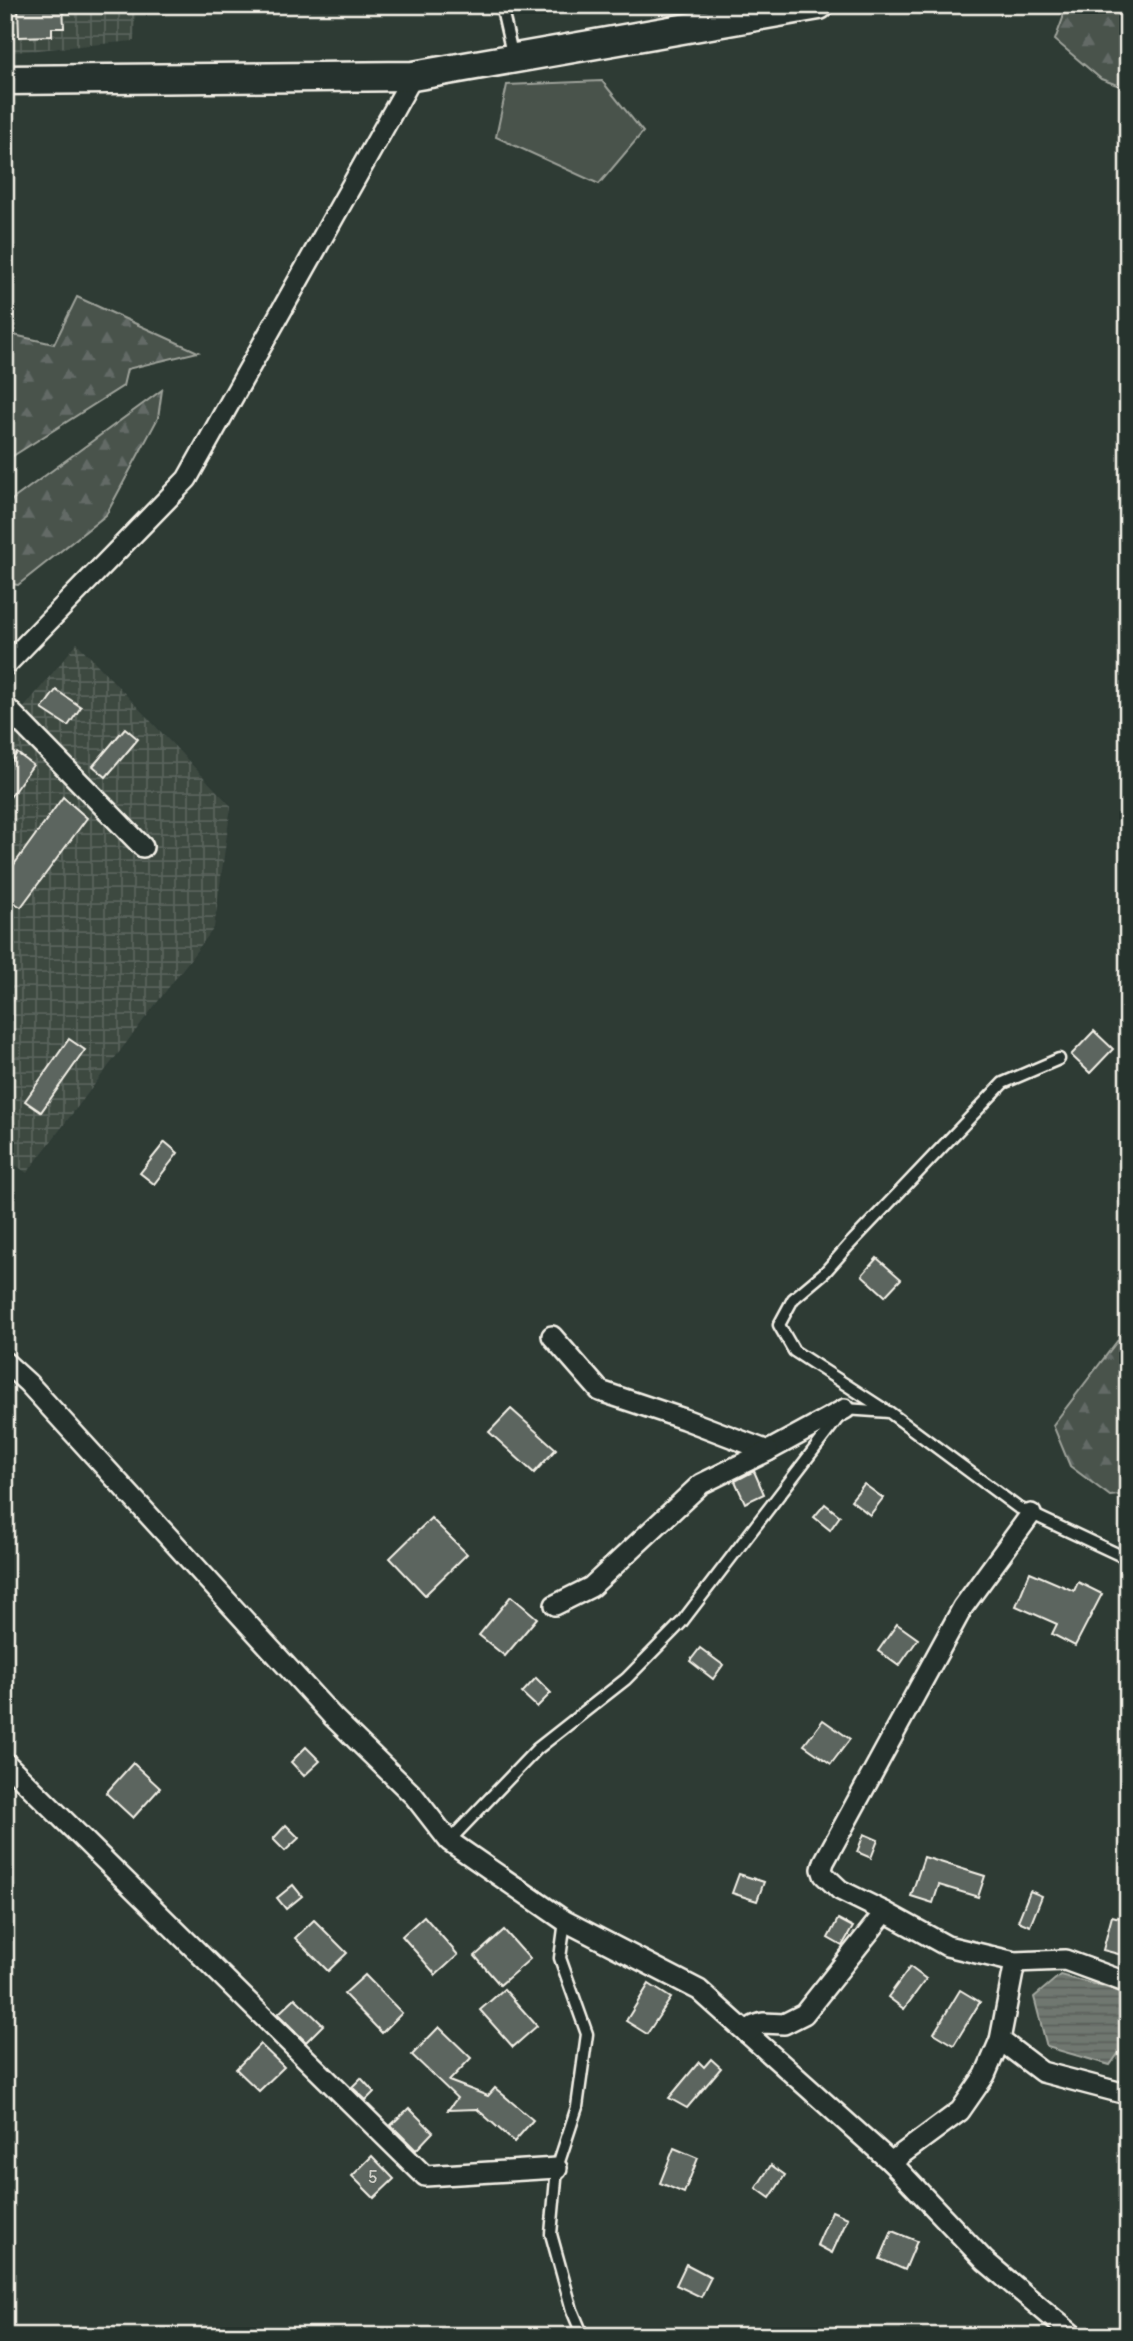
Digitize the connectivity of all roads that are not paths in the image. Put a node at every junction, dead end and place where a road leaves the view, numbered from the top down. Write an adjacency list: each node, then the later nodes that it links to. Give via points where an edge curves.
1 (501, 5): 3 (lane)
2 (819, 5): 3 (street)
3 (513, 58): 4 (street)
4 (413, 76): 5 (street); 6 (street, via 187,480)
5 (5, 80)
6 (5, 666)
7 (5, 706): 8 (street)
8 (143, 848)
9 (1059, 1059): 13 (lane, via 1003,1083 825,1272 793,1299 779,1325 794,1351)
10 (552, 1336): 14 (street, via 600,1391)
11 (5, 1362): 19 (street, via 333,1717 414,1796)
12 (845, 1409): 13 (lane); 14 (street); 19 (lane, via 681,1623 626,1679 537,1749)
13 (888, 1412): 15 (lane)
14 (768, 1451): 17 (street, via 701,1484 591,1587)
15 (1031, 1514): 16 (lane); 20 (street, via 963,1607 824,1863 824,1875 839,1890)
16 (1128, 1559)
17 (555, 1605)
18 (5, 1762): 28 (street, via 425,2176)
19 (449, 1841): 21 (street)
20 (885, 1912): 22 (street, via 947,1946); 24 (street, via 804,2014 784,2024 754,2026)
21 (565, 1921): 24 (street, via 699,1990); 28 (lane, via 559,1958 587,2034 577,2107)
22 (1015, 1962): 23 (street, via 1065,1960); 25 (street)
23 (1128, 1983)
24 (747, 2033): 27 (street)
25 (1000, 2040): 26 (street, via 1041,2072); 27 (street, via 985,2076 960,2110)
26 (1128, 2093)
27 (891, 2162): 30 (street, via 985,2261)
28 (557, 2168): 29 (lane, via 551,2234)
29 (583, 2336)
30 (1074, 2336)

